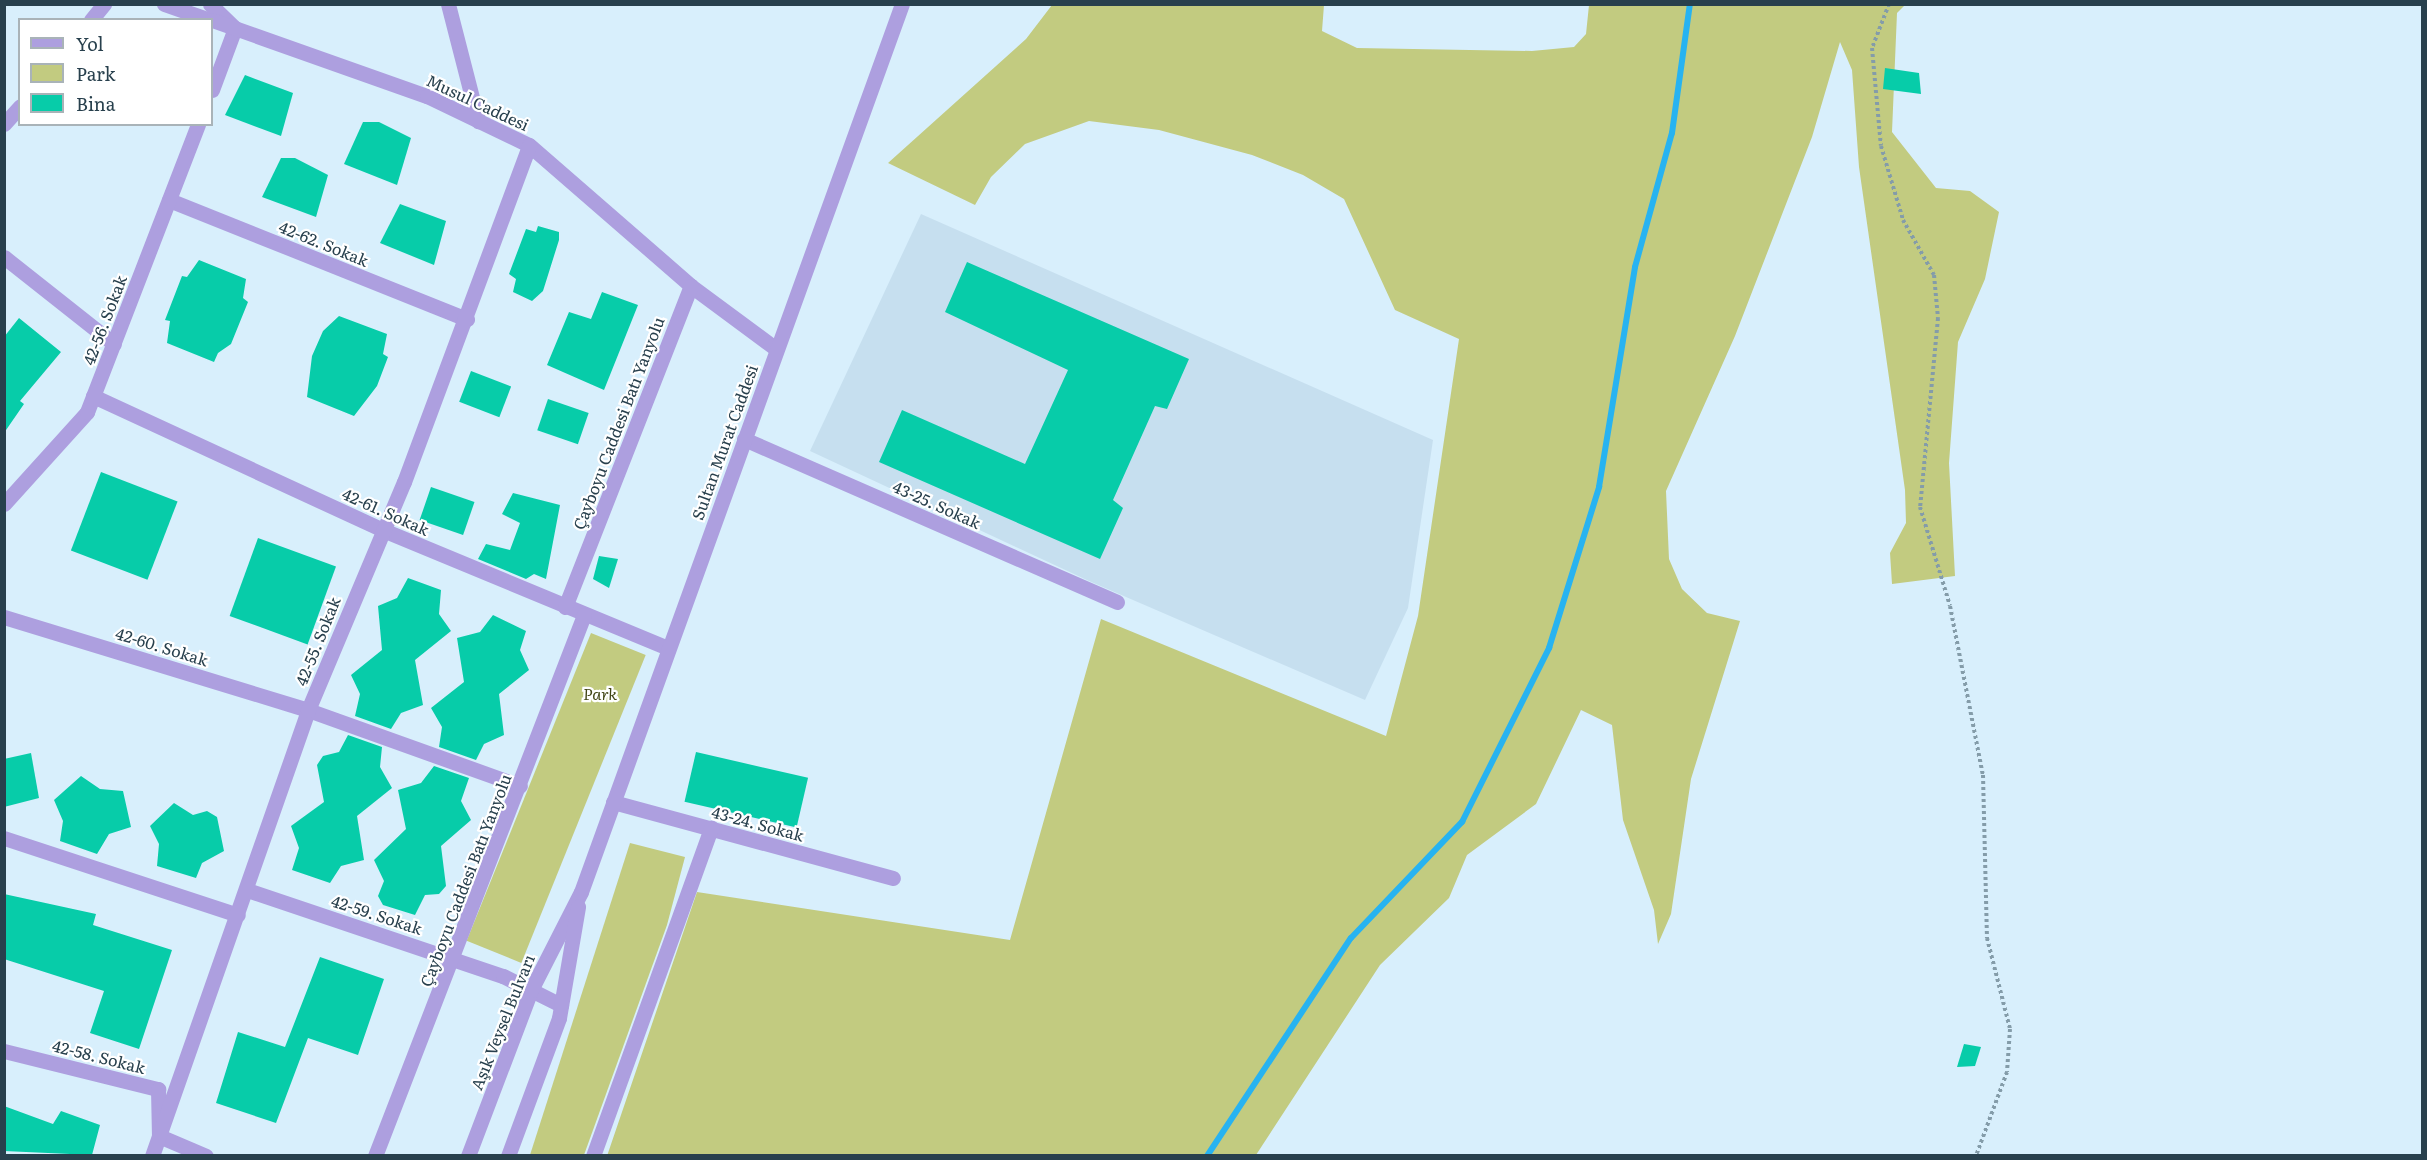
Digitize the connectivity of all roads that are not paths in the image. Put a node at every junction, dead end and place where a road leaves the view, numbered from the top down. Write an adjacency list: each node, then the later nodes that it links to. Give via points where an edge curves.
1 (104, 4): 6 (street)
2 (164, 4): 7 (street, Musul Caddesi)
3 (210, 4): 9 (street)
4 (448, 4): 12 (street)
5 (903, 4): 21 (street, Sultan Murat Caddesi)
6 (93, 18)
7 (205, 18)
8 (213, 21): 9 (street, Musul Caddesi)
9 (235, 28): 10 (street); 12 (street, Musul Caddesi, via 427,96)
10 (213, 87)
11 (18, 108): 13 (street)
12 (478, 121): 15 (street, Musul Caddesi)
13 (4, 124)
14 (197, 126): 16 (street, 42-56. Sokak)
15 (529, 146): 18 (street, Musul Caddesi); 19 (street, 42-55. Sokak)
16 (169, 200): 19 (street, 42-62. Sokak); 20 (street, 42-56. Sokak)
17 (4, 257): 20 (street)
18 (691, 286): 21 (street, Musul Caddesi); 27 (street, Çayboyu Caddesi Batı Yanyolu)
19 (466, 319): 25 (street, 42-55. Sokak)
20 (114, 344): 22 (street, 42-56. Sokak)
21 (776, 349): 23 (street, Sultan Murat Caddesi)
22 (93, 396): 24 (street, 42-56. Sokak, via 87,412); 25 (street, 42-61. Sokak)
23 (744, 439): 26 (street, 43-25. Sokak); 30 (street, Sultan Murat Caddesi)
24 (4, 504)
25 (383, 530): 27 (street, 42-61. Sokak); 31 (street, 42-55. Sokak)
26 (1117, 602)
27 (565, 607): 28 (street, 42-61. Sokak)
28 (584, 615): 30 (street, 42-61. Sokak); 32 (street, Çayboyu Caddesi Batı Yanyolu)
29 (4, 617): 31 (street, 42-60. Sokak)
30 (669, 648): 33 (street, Sultan Murat Caddesi)
31 (308, 710): 32 (street, 42-60. Sokak); 37 (street, 42-55. Sokak)
32 (520, 786): 40 (street, Çayboyu Caddesi Batı Yanyolu)
33 (613, 802): 34 (street, 43-24. Sokak); 38 (street, Sultan Murat Caddesi)
34 (711, 828): 36 (street, 43-24. Sokak); 50 (street)
35 (4, 838): 39 (street)
36 (893, 878)
37 (247, 890): 39 (street, 42-55. Sokak); 40 (street, 42-59. Sokak)
38 (581, 892): 41 (street, Aşık Veysel Bulvarı); 42 (street)
39 (238, 915): 44 (street, 42-55. Sokak)
40 (455, 959): 41 (street, 42-59. Sokak); 47 (street, Çayboyu Caddesi Batı Yanyolu)
41 (531, 990): 42 (street, 42-59. Sokak); 48 (street, Aşık Veysel Bulvarı)
42 (561, 1005): 49 (street)
43 (4, 1051): 44 (street, 42-58. Sokak, via 158,1089)
44 (159, 1136): 45 (street, 42-55. Sokak); 46 (street)
45 (152, 1155)
46 (206, 1155)
47 (375, 1155)
48 (468, 1155)
49 (507, 1155)
50 (593, 1155)

